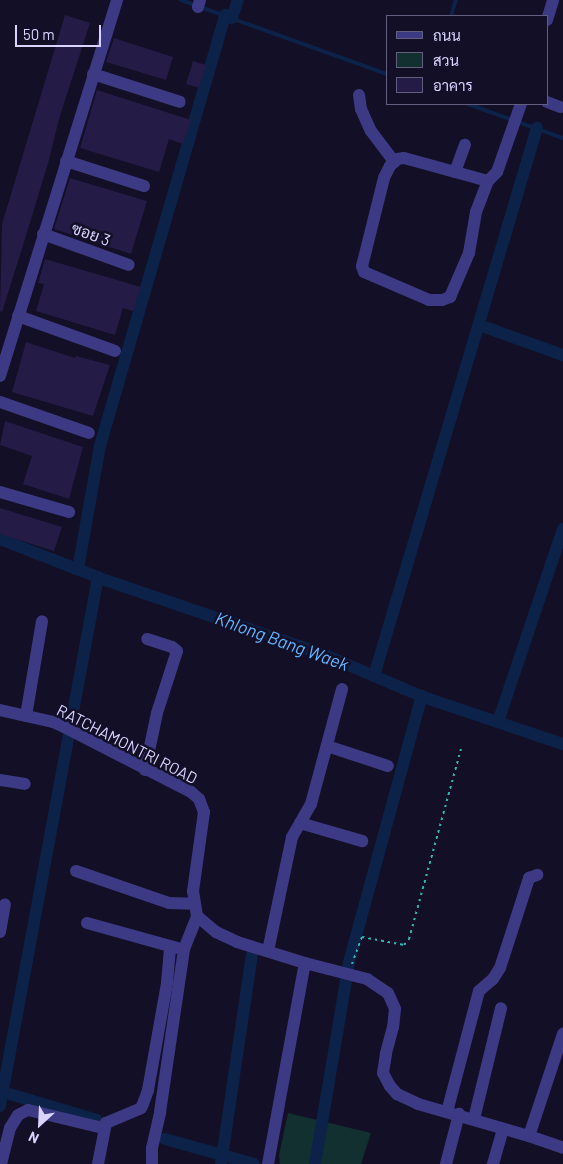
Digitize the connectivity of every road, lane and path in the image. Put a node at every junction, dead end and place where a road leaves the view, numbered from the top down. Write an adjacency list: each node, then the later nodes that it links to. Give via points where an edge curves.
1 (117, 0): 4 (street)
2 (553, 0): 3 (street)
3 (548, 17)
4 (94, 74): 6 (street); 11 (street)
5 (359, 95): 12 (street, via 371,131)
6 (180, 102)
7 (548, 102): 9 (street)
8 (521, 105): 14 (street, via 497,172)
9 (560, 107)
10 (465, 145): 13 (street)
11 (66, 160): 15 (street); 16 (street)
12 (394, 162): 13 (street, via 404,158); 14 (street, via 384,178 362,266 364,272 376,279 430,300 446,299 456,287 471,246 476,212)
13 (455, 172): 14 (street)
14 (488, 181)
15 (144, 186)
16 (43, 234): 17 (street, ซอย 3); 18 (street)
17 (128, 265)
18 (18, 316): 19 (street); 20 (street)
19 (115, 351)
20 (0, 376)
21 (0, 402): 22 (street)
22 (89, 433)
23 (0, 492): 24 (street)
24 (69, 512)
25 (42, 622): 29 (street)
26 (147, 640): 33 (street, via 177,651 157,713)
27 (342, 689): 30 (street)
28 (0, 710): 29 (street, RATCHAMONTRI ROAD)
29 (26, 716): 33 (street, RATCHAMONTRI ROAD, via 64,727)
30 (327, 746): 32 (street); 36 (street, via 311,804)
31 (461, 749): 49 (path, via 409,939 404,944 362,937)
32 (388, 766)
33 (145, 770): 41 (street, RATCHAMONTRI ROAD, via 191,792 199,799 204,812)
34 (0, 780): 35 (street)
35 (25, 784)
36 (300, 823): 37 (street); 47 (street, via 292,837)
37 (362, 842)
38 (76, 871): 41 (street, via 169,903)
39 (537, 875): 54 (street, via 529,878 500,968 479,991)
40 (6, 904): 44 (street)
41 (193, 904): 42 (street, RATCHAMONTRI ROAD)
42 (196, 916): 46 (street); 47 (street, via 216,932)
43 (87, 924): 45 (street)
44 (0, 932)
45 (170, 947): 46 (street); 52 (street, via 167,983)
46 (184, 949): 53 (street)
47 (268, 951): 48 (street)
48 (304, 963): 49 (street); 63 (street)
49 (350, 974): 54 (street, via 367,979 388,993 395,1009 384,1074 390,1086 404,1098)
50 (501, 1008): 55 (street)
51 (563, 1034): 58 (street)
52 (148, 1090): 53 (street); 56 (street, via 141,1108 109,1120)
53 (163, 1093): 62 (street)
54 (453, 1113): 55 (street); 64 (street)
55 (474, 1120): 57 (street)
56 (103, 1128): 60 (street, via 28,1110 18,1115 10,1128); 61 (street)
57 (504, 1129): 58 (street); 65 (street)
58 (530, 1136): 59 (street)
59 (563, 1148)
60 (1, 1164)
61 (98, 1164)
62 (152, 1164)
63 (268, 1164)
64 (446, 1164)
65 (493, 1164)

